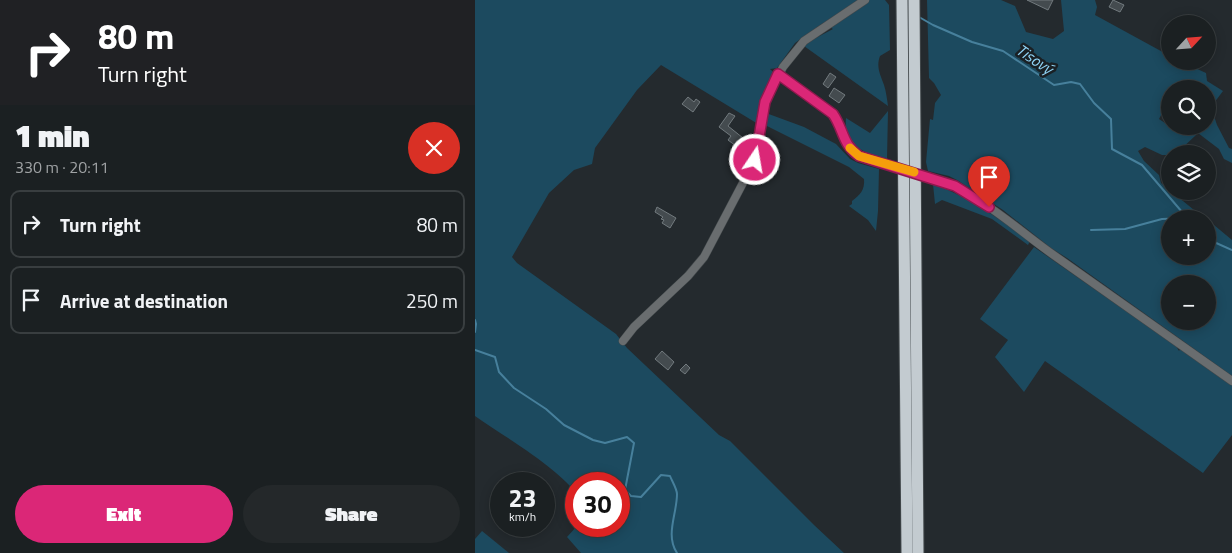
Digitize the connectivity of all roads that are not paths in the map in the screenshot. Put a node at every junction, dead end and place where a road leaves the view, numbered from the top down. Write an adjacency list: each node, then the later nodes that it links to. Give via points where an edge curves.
1 (865, 0): 5 (street, via 804,41)
2 (902, 0): 4 (highway)
3 (914, 0): 4 (highway)
4 (909, 58): 8 (highway); 9 (highway)
5 (778, 74): 6 (street, via 765,102 755,160 704,257); 7 (street, bridge, via 833,114 845,143 859,156 955,186 1005,216 1053,255)
6 (623, 341)
7 (1232, 380)
8 (907, 553)
9 (918, 553)

